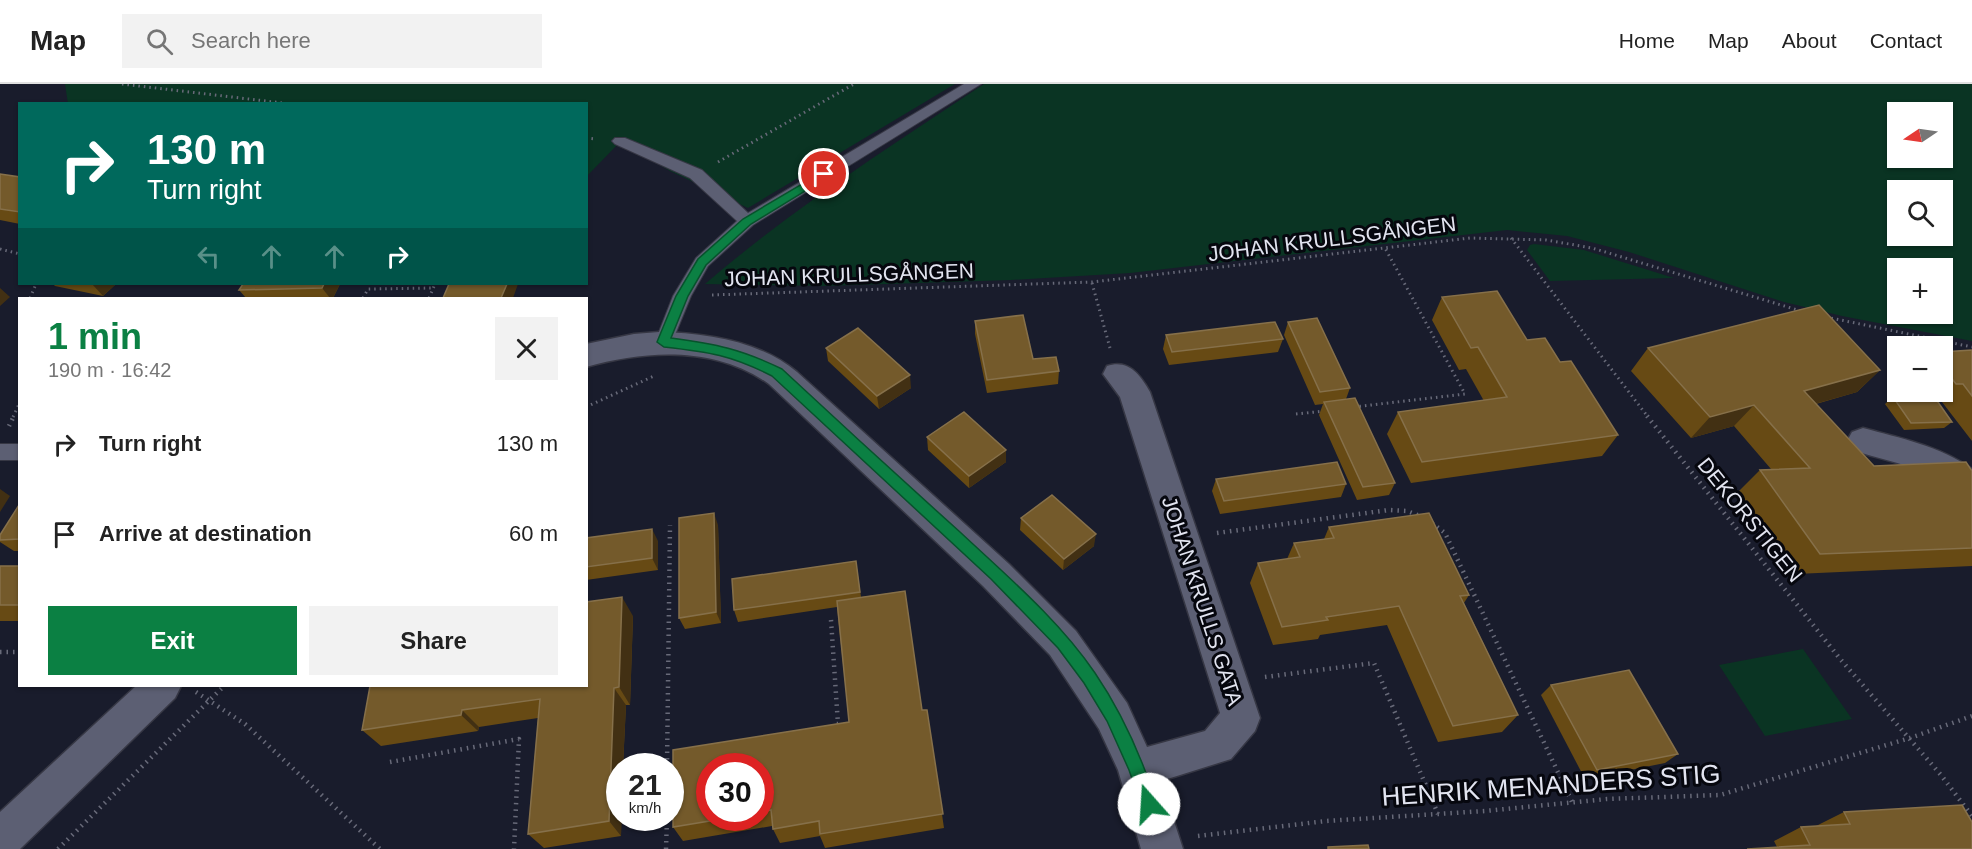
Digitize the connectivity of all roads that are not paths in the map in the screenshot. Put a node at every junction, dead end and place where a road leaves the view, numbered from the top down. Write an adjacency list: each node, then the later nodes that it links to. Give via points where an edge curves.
1 (974, 84): 3 (lane)
2 (620, 141): 3 (lane, via 696,174)
3 (747, 221): 4 (lane, via 702,262 682,296)
4 (664, 342): 5 (street, via 635,344); 12 (street, via 718,349 750,359 777,373 801,394 996,575 1063,643 1113,716)
5 (588, 356)
6 (1118, 374): 12 (street, JOHAN KRULLS GATA, via 1134,392 1241,718 1216,746)
7 (1863, 441): 10 (street, via 1941,466 1962,478)
8 (0, 452): 9 (lane)
9 (18, 452)
10 (1972, 490)
11 (178, 688): 13 (street)
12 (1137, 769): 14 (street)
13 (0, 840)
14 (1161, 845)

